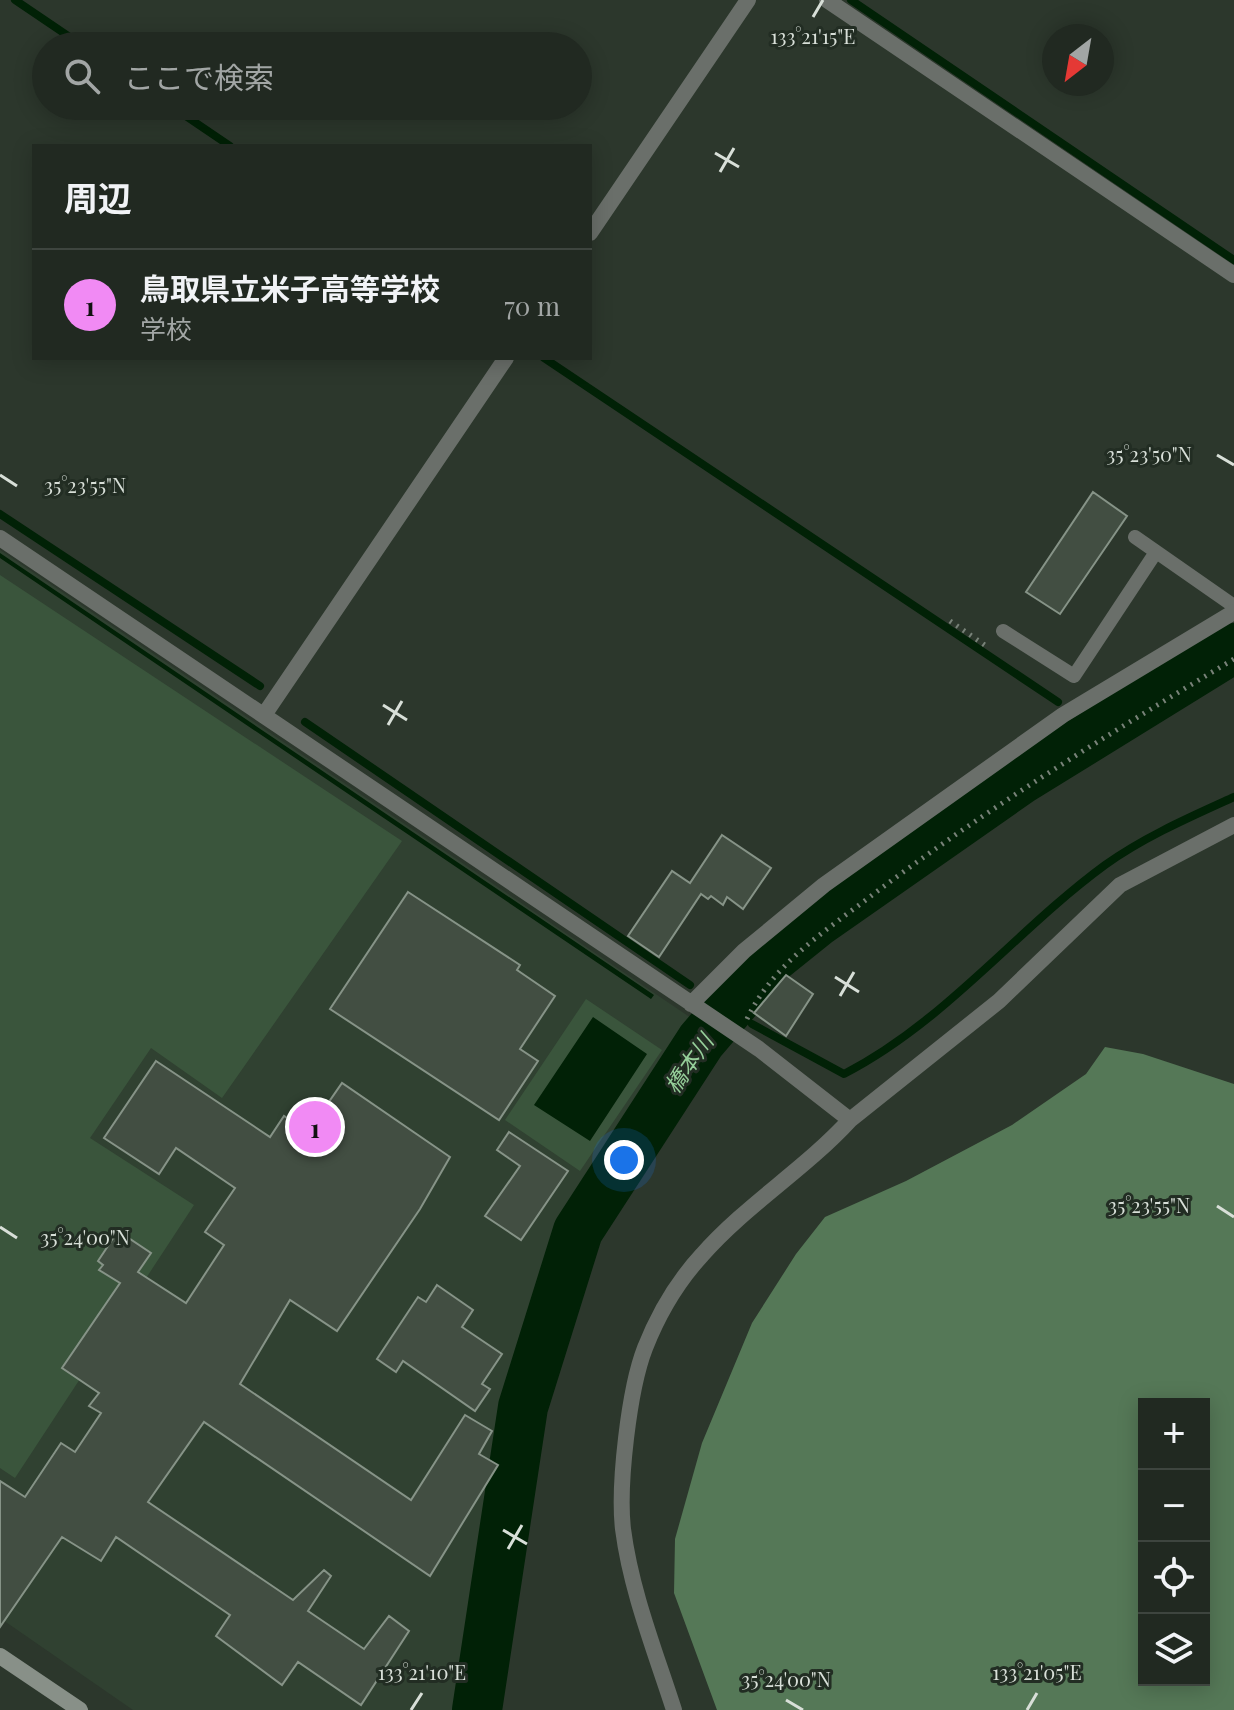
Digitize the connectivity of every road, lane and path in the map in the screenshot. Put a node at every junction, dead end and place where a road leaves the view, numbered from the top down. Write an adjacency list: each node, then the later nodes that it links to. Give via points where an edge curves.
1 (748, 0): 3 (street)
2 (827, 0): 4 (street)
3 (592, 230)
4 (1234, 275)
5 (505, 360): 12 (street)
6 (1135, 537): 8 (lane)
7 (0, 538): 12 (street)
8 (1156, 552): 9 (lane); 10 (lane, via 1074,676)
9 (1234, 609): 14 (street, via 1063,715 824,885 744,951)
10 (1003, 631)
11 (1234, 659): 15 (path, via 1012,795 852,910 785,963)
12 (264, 715): 14 (street)
13 (1234, 825): 16 (street, via 1120,885 999,1001)
14 (696, 1007): 15 (street)
15 (735, 1033): 16 (street)
16 (850, 1120): 19 (street, via 704,1252 669,1300 644,1350 624,1470 623,1528 640,1609)
17 (0, 1656): 18 (main road)
18 (80, 1710)
19 (674, 1710)

